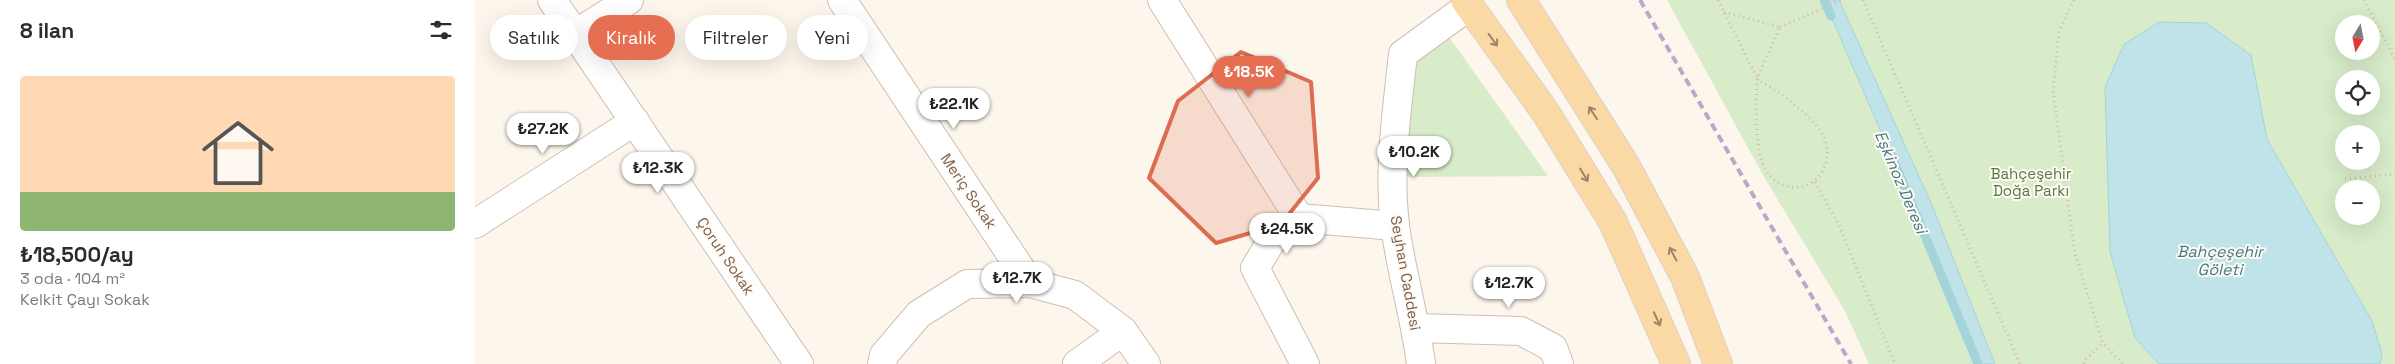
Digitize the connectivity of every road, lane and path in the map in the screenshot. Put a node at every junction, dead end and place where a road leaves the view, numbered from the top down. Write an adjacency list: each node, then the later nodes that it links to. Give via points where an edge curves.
1 (552, 0): 13 (street, Çoruh Sokak)
2 (629, 0): 15 (street)
3 (842, 0): 26 (street, Meriç Sokak)
4 (1162, 0): 23 (street)
5 (1521, 0): 38 (main road, one-way to 5, via 1685,277 1626,166)
6 (1718, 0): 12 (path)
7 (1842, 0): 14 (path)
8 (1863, 0): 40 (path)
9 (2073, 0): 29 (path, via 2059,31 2053,90 2075,254)
10 (2364, 0): 17 (path)
11 (1467, 3): 25 (street, Seyhan Caddesi, via 1403,54 1392,159); 37 (main road, one-way to 37, via 1546,113 1613,222)
12 (1725, 12): 14 (path); 18 (path)
13 (562, 15)
14 (1780, 27): 18 (path)
15 (578, 32)
16 (578, 38): 19 (street, Çoruh Sokak)
17 (2395, 59)
18 (1757, 79): 22 (path, via 1800,110 1826,142 1827,156); 22 (path, via 1762,163 1778,183 1785,186 1804,187)
19 (635, 121): 24 (street); 31 (street, Çoruh Sokak)
20 (2395, 174): 21 (path)
21 (2345, 180)
22 (1815, 182): 39 (path, via 1840,226)
23 (1299, 218): 25 (street); 34 (street, via 1272,240 1255,268)
24 (475, 224)
25 (1395, 226): 27 (street, Seyhan Caddesi)
26 (1030, 283): 28 (street, via 1075,295); 30 (street, via 967,284 919,314)
27 (1417, 328): 35 (street, Seyhan Caddesi); 36 (street, via 1521,330 1553,348)
28 (1123, 330): 32 (street); 33 (street)
29 (2103, 343): 41 (path); 42 (path)
30 (879, 361)
31 (799, 364)
32 (1077, 364)
33 (1146, 364)
34 (1305, 364)
35 (1421, 364)
36 (1559, 364)
37 (1676, 364)
38 (1718, 364)
39 (1895, 364)
40 (2020, 364)
41 (2084, 364)
42 (2123, 364)

